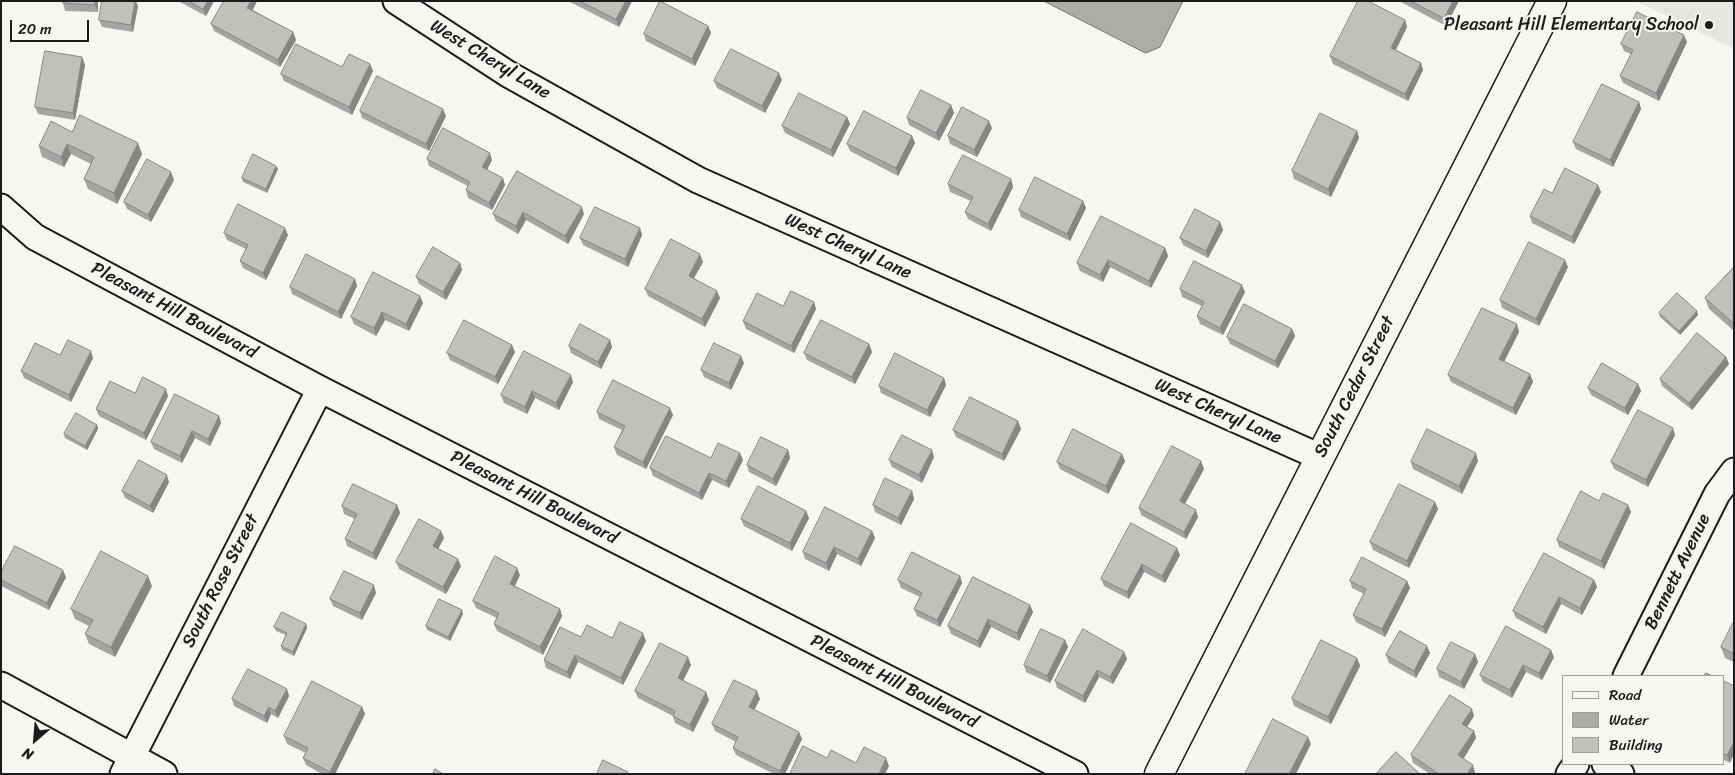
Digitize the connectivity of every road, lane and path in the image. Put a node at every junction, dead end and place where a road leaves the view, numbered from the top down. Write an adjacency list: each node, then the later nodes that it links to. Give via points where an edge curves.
1 (396, 1): 5 (street, West Cheryl Lane, via 508,74 698,180)
2 (1552, 1): 5 (street, South Cedar Street)
3 (1, 207): 4 (street, Pleasant Hill Boulevard, via 35,236)
4 (320, 389): 9 (street, South Rose Street); 12 (street, Pleasant Hill Boulevard)
5 (1320, 457): 13 (street, South Cedar Street)
6 (1734, 471): 7 (street, Bennett Avenue, via 1717,494)
7 (1626, 675)
8 (1, 685): 9 (street)
9 (126, 765): 11 (street)
10 (1607, 765): 14 (street)
11 (164, 774)
12 (1075, 774)
13 (1159, 774)
14 (1621, 774)

